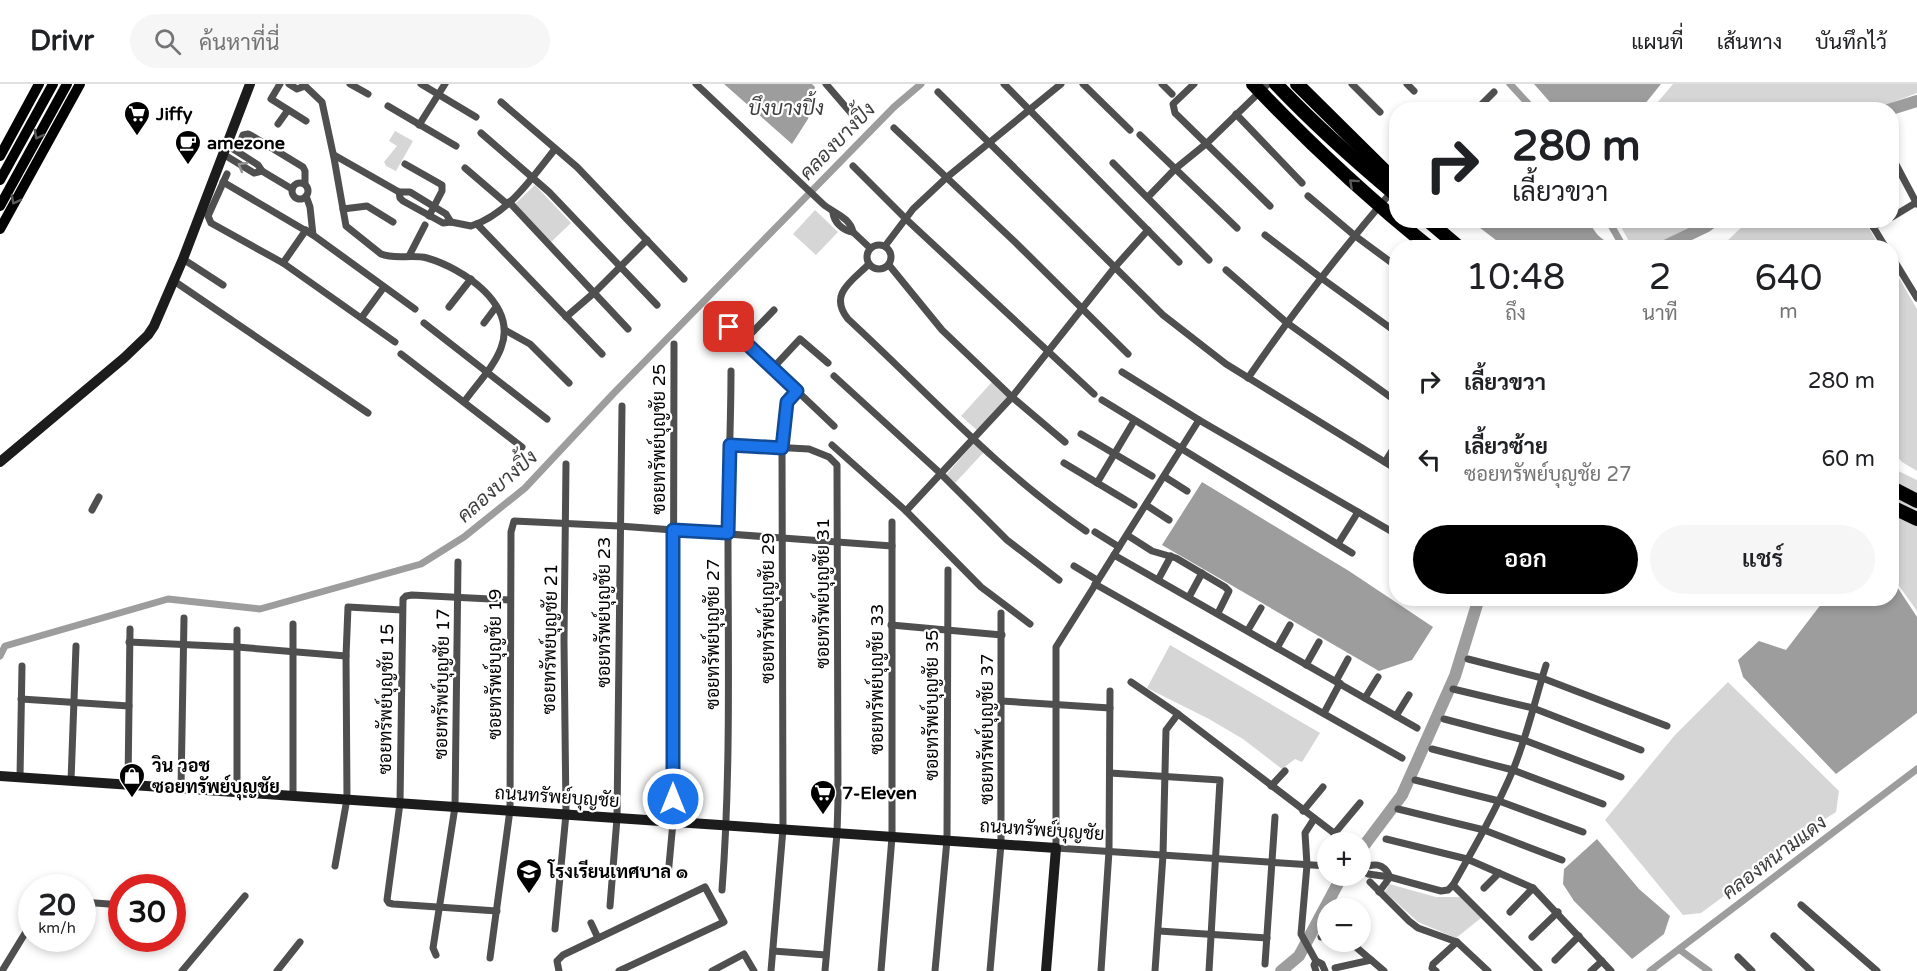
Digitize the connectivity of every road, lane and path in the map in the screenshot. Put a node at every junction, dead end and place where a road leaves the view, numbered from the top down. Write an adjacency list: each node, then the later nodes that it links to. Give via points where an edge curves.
1 (39, 84): 53 (main road)
2 (53, 84): 66 (main road)
3 (67, 84): 79 (main road, one-way to 79)
4 (80, 84): 61 (main road)
5 (250, 84): 50 (street)
6 (280, 84): 34 (street, via 271,99)
7 (289, 84): 24 (street, via 297,88)
8 (350, 84): 29 (street)
9 (421, 84): 30 (street)
10 (445, 84): 30 (street)
11 (696, 84): 105 (street, via 822,204 852,225 853,232)
12 (826, 84): 37 (street)
13 (1004, 84): 35 (street)
14 (1060, 84): 35 (street)
15 (1083, 84): 44 (street)
16 (1162, 84): 28 (street)
17 (1194, 84): 48 (street, via 1172,107)
18 (1253, 84): 84 (highway, one-way to 18)
19 (1268, 84): 38 (street)
20 (1276, 84): 71 (highway)
21 (1298, 84): 63 (highway)
22 (1352, 84): 36 (street)
23 (1407, 84): 25 (street)
24 (304, 85): 52 (street, via 322,102)
25 (1414, 91)
26 (938, 92): 47 (street)
27 (1494, 92): 32 (street)
28 (1172, 93)
29 (368, 94)
30 (439, 94): 39 (street); 42 (street)
31 (501, 102): 51 (street)
32 (1484, 102)
33 (388, 106): 42 (street)
34 (288, 110): 40 (street); 41 (street)
35 (1029, 110): 47 (street); 97 (street)
36 (1380, 112)
37 (851, 113)
38 (1236, 114): 48 (street); 68 (street)
39 (476, 117)
40 (306, 120)
41 (278, 124)
42 (419, 125): 49 (street)
43 (894, 128): 65 (street)
44 (1130, 130)
45 (481, 133): 64 (street)
46 (1140, 135): 59 (street)
47 (990, 142): 65 (street); 115 (street)
48 (1207, 142): 59 (street); 80 (street)
49 (456, 146)
50 (229, 149): 69 (street, via 248,134 303,167); 70 (street); 107 (street)
51 (555, 149): 64 (street); 102 (street)
52 (334, 155): 72 (street); 82 (street)
53 (0, 156)
54 (1113, 163): 76 (street)
55 (405, 164): 81 (street, via 442,185)
56 (853, 166): 86 (street)
57 (465, 168): 77 (street)
58 (0, 169): 61 (main road, via 12,180)
59 (1175, 169): 76 (street); 91 (street)
60 (1899, 170): 78 (street)
61 (30, 172): 95 (main road, one-way to 95)
62 (227, 174): 67 (street)
63 (1389, 175)
64 (533, 177): 77 (street); 114 (street)
65 (946, 178): 86 (street); 130 (street)
66 (0, 180)
67 (222, 182): 96 (street); 111 (street, via 208,219 211,223)
68 (1302, 183)
69 (305, 184): 70 (street, via 295,184); 74 (street)
70 (292, 189): 74 (street, via 296,198)
71 (1389, 189)
72 (399, 192): 81 (street, via 410,192); 85 (street, via 403,201)
73 (1389, 194): 100 (street)
74 (306, 196): 98 (street)
75 (1308, 196): 100 (street)
76 (1148, 197): 108 (street)
77 (508, 203): 89 (street); 124 (street)
78 (1917, 203): 83 (street)
79 (0, 206)
80 (1270, 206)
81 (434, 207): 85 (street); 88 (street)
82 (343, 209): 87 (street, via 367,206); 106 (street, via 346,226 381,254)
83 (1899, 213)
84 (1389, 214)
85 (429, 216): 88 (street, via 443,224)
86 (906, 218): 104 (street); 144 (street)
87 (393, 222)
88 (452, 222): 89 (street)
89 (477, 224): 134 (street)
90 (424, 225): 106 (street)
91 (1237, 228)
92 (1406, 228): 103 (highway, one-way to 92)
93 (1436, 228): 101 (highway)
94 (1440, 228): 101 (highway)
95 (0, 229)
96 (306, 230): 98 (street); 111 (street)
97 (1148, 230): 110 (street); 115 (street)
98 (313, 235): 123 (street)
99 (1266, 235): 118 (street)
100 (1354, 235): 109 (street); 118 (street)
101 (1449, 239)
102 (647, 240): 114 (street); 120 (street)
103 (1420, 240)
104 (885, 246): 105 (street); 113 (street, via 891,254)
105 (870, 248): 112 (street)
106 (409, 256): 119 (street, via 449,266)
107 (183, 259): 121 (street); 122 (street)
108 (1209, 260)
109 (1389, 261)
110 (1179, 262)
111 (283, 263): 133 (street)
112 (869, 264): 113 (street, via 879,269); 169 (street, via 844,289 840,296 842,311)
113 (889, 265): 158 (street, via 942,330)
114 (621, 267): 124 (street); 126 (street)
115 (1115, 267): 130 (street); 154 (street, via 1163,315)
116 (1899, 268): 125 (street)
117 (1226, 270): 136 (street)
118 (1320, 277): 136 (street); 138 (street)
119 (471, 279): 127 (street); 128 (street)
120 (684, 279)
121 (174, 280): 163 (street); 178 (street, via 148,335)
122 (223, 285)
123 (384, 287): 129 (street); 133 (street)
124 (595, 292): 134 (street); 139 (street)
125 (1917, 298)
126 (657, 305)
127 (449, 307)
128 (496, 307): 135 (street); 140 (street)
129 (415, 309)
130 (1082, 309): 144 (street); 147 (street)
131 (774, 310): 141 (street)
132 (715, 313): 141 (street)
133 (362, 317): 142 (street)
134 (566, 317): 146 (street)
135 (484, 322)
136 (1286, 322): 154 (street); 159 (street)
137 (424, 323): 150 (street)
138 (1389, 327)
139 (628, 329)
140 (505, 330): 150 (street, via 501,348); 155 (street, via 530,344)
141 (744, 341): 149 (street)
142 (395, 342)
143 (674, 344): 202 (street, ซอยทรัพย์บุญชัย 25)
144 (1049, 351): 157 (street); 158 (street)
145 (401, 354): 161 (street)
146 (602, 354)
147 (1128, 354)
148 (828, 363): 149 (street, via 800,339)
149 (773, 368): 156 (street)
150 (486, 371): 161 (street); 164 (street)
151 (731, 371): 172 (street, ซอยทรัพย์บุญชัย 27)
152 (1122, 372): 165 (street)
153 (834, 376): 183 (street)
154 (1248, 378): 179 (street)
155 (569, 383)
156 (797, 391): 167 (street); 174 (street, ซอยทรัพย์บุญชัย 29, via 787,402)
157 (1094, 394)
158 (1012, 396): 169 (street); 170 (street)
159 (1389, 396)
160 (1102, 400): 166 (street)
161 (464, 402): 173 (street)
162 (622, 406): 201 (street, ซอยทรัพย์บุญชัย 23)
163 (368, 413)
164 (547, 419)
165 (1199, 420): 175 (street); 196 (street)
166 (1134, 421): 175 (street); 176 (street)
167 (834, 426)
168 (1081, 434): 176 (street)
169 (974, 439): 183 (street); 204 (street, via 1032,491)
170 (1065, 442)
171 (832, 444): 195 (street)
172 (730, 445): 174 (street, ซอยทรัพย์บุญชัย 31); 206 (street, ซอยทรัพย์บุญชัย 27)
173 (522, 447)
174 (782, 448): 208 (street, ซอยทรัพย์บุญชัย 29); 209 (street, ซอยทรัพย์บุญชัย 31, via 819,451 837,465)
175 (1182, 449): 185 (street); 210 (street)
176 (1114, 454): 184 (street); 186 (street)
177 (1389, 455): 179 (street)
178 (0, 462)
179 (1385, 462): 182 (street)
180 (1064, 463): 186 (street)
181 (566, 464): 200 (street, ซอยทรัพย์บุญชัย 21)
182 (1389, 465)
183 (940, 473): 195 (street); 220 (street, via 1006,540)
184 (1152, 476)
185 (1165, 477): 187 (street); 192 (street)
186 (1097, 483): 191 (street)
187 (1187, 491)
188 (1899, 492): 190 (highway)
189 (99, 496): 193 (street)
190 (1917, 501)
191 (1134, 505)
192 (1146, 505): 198 (street); 207 (street)
193 (92, 510)
194 (1899, 510): 197 (highway)
195 (906, 511): 232 (street, via 981,587)
196 (1358, 512): 203 (street); 210 (street)
197 (1917, 519)
198 (1169, 520)
199 (892, 522): 211 (street, ซอยทรัพย์บุญชัย 33)
200 (566, 524): 201 (street); 225 (street, ซอยทรัพย์บุญชัย 19, via 514,521); 302 (street, ซอยทรัพย์บุญชัย 21)
201 (619, 526): 202 (street); 304 (street, ซอยทรัพย์บุญชัย 23)
202 (673, 530): 206 (street); 306 (street, ซอยทรัพย์บุญชัย 25)
203 (1389, 530)
204 (1086, 531)
205 (1095, 532): 212 (street)
206 (728, 533): 208 (street); 307 (street, ซอยทรัพย์บุญชัย 27)
207 (1127, 535): 212 (street); 215 (street, via 1152,551)
208 (784, 537): 209 (street); 308 (street, ซอยทรัพย์บุญชัย 29)
209 (838, 542): 211 (street); 313 (street, ซอยทรัพย์บุญชัย 31)
210 (1338, 544): 213 (street)
211 (892, 546): 233 (street, ซอยทรัพย์บุญชัย 33)
212 (1119, 547): 214 (street)
213 (1352, 553)
214 (1113, 555): 221 (street); 222 (street)
215 (1171, 556): 219 (street); 221 (street)
216 (458, 562): 224 (street, ซอยทรัพย์บุญชัย 17)
217 (1074, 566): 222 (street)
218 (948, 570): 237 (street, ซอยทรัพย์บุญชัย 35)
219 (1202, 573): 223 (street); 229 (street, via 1229,591)
220 (1059, 580)
221 (1158, 580): 223 (street)
222 (1096, 582): 264 (street, via 1059,641); 268 (street)
223 (1189, 597): 229 (street)
224 (458, 598): 225 (street); 227 (street, ซอยทรัพย์บุญชัย 15, via 406,596); 298 (street, ซอยทรัพย์บุญชัย 17)
225 (510, 600): 300 (street, ซอยทรัพย์บุญชัย 19)
226 (1261, 608): 238 (street)
227 (402, 610): 247 (street, via 348,607); 295 (street, ซอยทรัพย์บุญชัย 15)
228 (1001, 613): 239 (street, ซอยทรัพย์บุญชัย 37)
229 (1218, 613): 238 (street)
230 (184, 618): 242 (street)
231 (293, 624): 246 (street)
232 (1030, 624)
233 (891, 625): 237 (street); 314 (street, ซอยทรัพย์บุญชัย 33)
234 (1290, 625): 245 (street)
235 (129, 629): 240 (street)
236 (237, 630): 244 (street)
237 (947, 630): 239 (street); 316 (street, ซอยทรัพย์บุญชัย 35)
238 (1248, 630): 245 (street)
239 (1002, 634): 262 (street, ซอยทรัพย์บุญชัย 37)
240 (129, 642): 242 (street); 265 (street)
241 (1319, 642): 251 (street)
242 (184, 645): 244 (street); 290 (street)
243 (76, 646): 263 (street)
244 (237, 647): 246 (street); 291 (street)
245 (1277, 648): 251 (street)
246 (292, 651): 247 (street); 292 (street)
247 (346, 656): 293 (street)
248 (1348, 659): 256 (street)
249 (1468, 659): 254 (street)
250 (1546, 664): 254 (street)
251 (1306, 665): 256 (street)
252 (22, 666): 261 (street)
253 (1377, 677): 260 (street)
254 (1542, 678): 267 (street); 272 (street)
255 (1131, 682): 269 (street)
256 (1338, 682): 260 (street); 268 (street)
257 (1453, 689): 267 (street)
258 (1110, 691): 266 (street)
259 (1409, 695): 270 (street)
260 (1365, 698): 270 (street)
261 (21, 699): 263 (street); 283 (street)
262 (1002, 701): 264 (street); 317 (street, ซอยทรัพย์บุญชัย 37)
263 (75, 703): 265 (street); 286 (street)
264 (1056, 704): 266 (street); 318 (street)
265 (129, 706): 287 (street)
266 (1110, 708): 280 (street)
267 (1533, 708): 274 (street); 276 (street)
268 (1324, 712): 277 (street)
269 (1178, 714): 282 (street, via 1166,730); 288 (street)
270 (1396, 716): 273 (street)
271 (1444, 719): 274 (street)
272 (1667, 726)
273 (1417, 728)
274 (1524, 740): 278 (street); 284 (street)
275 (1432, 749): 278 (street)
276 (1641, 750)
277 (1402, 758)
278 (1513, 770): 294 (street); 297 (street)
279 (1285, 771): 288 (street)
280 (1110, 773): 282 (street); 319 (street)
281 (0, 776): 283 (street, ถนนทรัพย์บุญชัย)
282 (1164, 776): 320 (street); 321 (street, via 1220,780)
283 (20, 777): 286 (street, ถนนทรัพย์บุญชัย)
284 (1621, 777)
285 (1415, 780): 294 (street)
286 (71, 781): 287 (street, ถนนทรัพย์บุญชัย)
287 (128, 784): 290 (street, ถนนทรัพย์บุญชัย)
288 (1271, 786): 301 (street)
289 (1323, 787): 301 (street)
290 (181, 788): 291 (street, ถนนทรัพย์บุญชัย)
291 (237, 792): 292 (street, ถนนทรัพย์บุญชัย)
292 (293, 796): 293 (street, ถนนทรัพย์บุญชัย)
293 (347, 800): 295 (street, ถนนทรัพย์บุญชัย); 327 (street)
294 (1499, 801): 309 (street); 312 (street)
295 (400, 803): 298 (street, ถนนทรัพย์บุญชัย); 341 (street, ซอยทรัพย์บุญชัย 15, via 387,900 393,904)
296 (1360, 803): 311 (street)
297 (1603, 804)
298 (455, 807): 300 (street, ถนนทรัพย์บุญชัย); 341 (street, ซอยทรัพย์บุญชัย 17)
299 (1398, 809): 309 (street)
300 (510, 810): 302 (street, ถนนทรัพย์บุญชัย); 342 (street, ซอยทรัพย์บุญชัย 19)
301 (1304, 811): 305 (street)
302 (566, 814): 304 (street, ถนนทรัพย์บุญชัย); 346 (street, ซอยทรัพย์บุญชัย 21)
303 (1275, 817): 324 (street)
304 (617, 818): 306 (street, ถนนทรัพย์บุญชัย); 340 (street, ซอยทรัพย์บุญชัย 23)
305 (1314, 819): 310 (street); 325 (street, via 1305,833)
306 (673, 822): 307 (street, ถนนทรัพย์บุญชัย); 330 (street, ซอยทรัพย์บุญชัย 25)
307 (727, 825): 308 (street, ถนนทรัพย์บุญชัย); 336 (street, ซอยทรัพย์บุญชัย 27)
308 (783, 829): 313 (street, ถนนทรัพย์บุญชัย); 357 (street, ซอยทรัพย์บุญชัย 29)
309 (1484, 830): 322 (street); 323 (street)
310 (1332, 832)
311 (1337, 832)
312 (1582, 832)
313 (837, 833): 314 (street, ถนนทรัพย์บุญชัย); 359 (street, ซอยทรัพย์บุญชัย 31)
314 (892, 837): 316 (street, ถนนทรัพย์บุญชัย); 378 (street, ซอยทรัพย์บุญชัย 33)
315 (1386, 838): 322 (street)
316 (946, 840): 317 (street, ถนนทรัพย์บุญชัย); 379 (street, ซอยทรัพย์บุญชัย 35)
317 (1001, 844): 318 (street, ถนนทรัพย์บุญชัย); 380 (street, ซอยทรัพย์บุญชัย 37)
318 (1056, 848): 319 (street, ถนนทรัพย์บุญชัย); 381 (street)
319 (1109, 851): 320 (street, ถนนทรัพย์บุญชัย); 382 (street)
320 (1163, 855): 321 (street, ถนนทรัพย์บุญชัย); 347 (street)
321 (1217, 859): 324 (street, ถนนทรัพย์บุญชัย); 348 (street)
322 (1467, 859): 328 (street); 333 (street)
323 (1562, 860)
324 (1273, 862): 325 (street, ถนนทรัพย์บุญชัย); 353 (street)
325 (1306, 865): 326 (street, ถนนทรัพย์บุญชัย); 365 (street, via 1301,934)
326 (1317, 866)
327 (335, 867)
328 (1499, 873): 334 (street); 335 (street)
329 (1371, 874): 331 (street)
330 (668, 876)
331 (1389, 877): 333 (street, via 1441,891); 337 (street)
332 (1371, 883): 337 (street)
333 (1453, 885): 390 (street)
334 (1484, 888)
335 (1533, 888): 343 (street); 344 (street)
336 (722, 890)
337 (1379, 892): 355 (street, via 1419,928)
338 (245, 896): 370 (street)
339 (1801, 905): 395 (street)
340 (610, 906)
341 (440, 907): 342 (street); 360 (street, ซอยทรัพย์บุญชัย 17, via 433,948)
342 (497, 911): 361 (street, ซอยทรัพย์บุญชัย 19)
343 (1510, 912)
344 (1558, 912): 349 (street); 351 (street)
345 (591, 923): 352 (street)
346 (555, 929)
347 (1159, 931): 348 (street); 383 (street)
348 (1212, 935): 353 (street); 384 (street)
349 (1579, 936): 364 (street); 366 (street)
350 (1774, 936): 394 (street)
351 (1532, 937)
352 (598, 938): 372 (street, via 563,955 557,961); 373 (street, via 705,887 724,922)
353 (1267, 938): 367 (street)
354 (300, 942): 371 (street)
355 (1457, 942): 388 (street, via 1433,964); 389 (street)
356 (18, 945): 369 (street)
357 (773, 951): 359 (street); 376 (street, ซอยทรัพย์บุญชัย 29)
358 (1362, 952): 363 (street)
359 (826, 955): 377 (street, ซอยทรัพย์บุญชัย 31)
360 (436, 956)
361 (490, 957)
362 (1738, 957): 393 (street)
363 (1371, 960): 368 (street); 387 (street)
364 (1555, 960)
365 (1316, 961): 385 (street); 386 (street)
366 (1602, 961): 391 (street); 392 (street)
367 (1265, 964)
368 (1335, 968)
369 (2, 971)
370 (182, 971)
371 (277, 971)
372 (559, 971)
373 (619, 971)
374 (712, 971): 375 (street, via 744,954)
375 (754, 971)
376 (771, 971)
377 (825, 971)
378 (881, 971)
379 (935, 971)
380 (990, 971)
381 (1046, 971)
382 (1101, 971)
383 (1155, 971)
384 (1209, 971)
385 (1316, 971)
386 (1325, 971)
387 (1384, 971)
388 (1436, 971)
389 (1488, 971)
390 (1539, 971)
391 (1591, 971)
392 (1611, 971)
393 (1752, 971)
394 (1811, 971)
395 (1877, 971)

